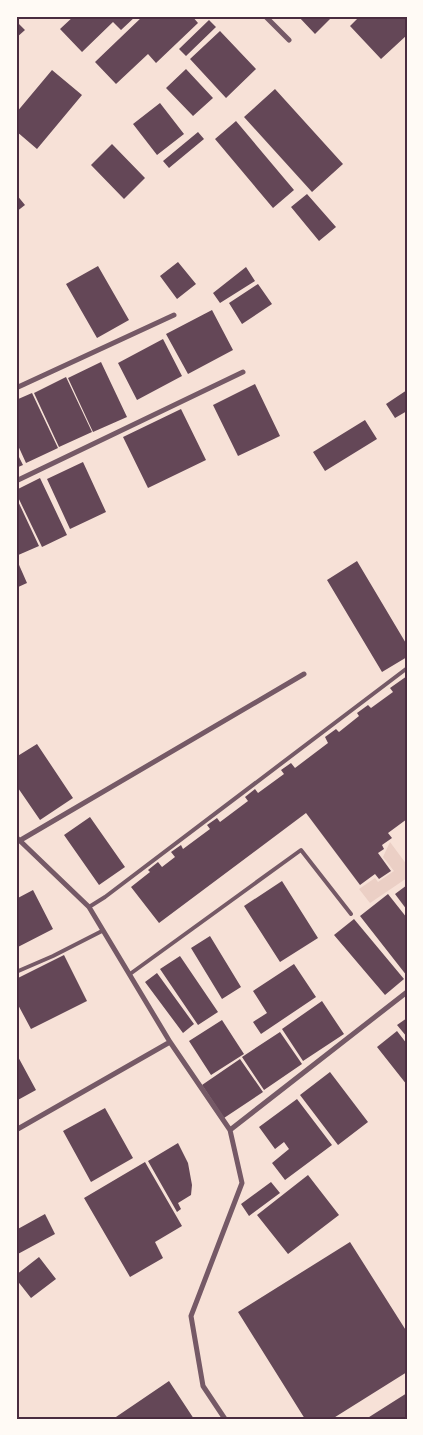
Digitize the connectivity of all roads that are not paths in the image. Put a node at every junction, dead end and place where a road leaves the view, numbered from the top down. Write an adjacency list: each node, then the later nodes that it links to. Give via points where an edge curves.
1 (265, 16): 2 (street)
2 (289, 40)
3 (174, 315): 5 (street)
4 (243, 372): 6 (street)
5 (16, 388)
6 (16, 481)
7 (406, 669): 10 (lane)
8 (304, 674): 9 (street)
9 (18, 839): 10 (street)
10 (89, 907): 12 (street)
11 (352, 914): 14 (lane, via 301,850)
12 (102, 931): 13 (lane); 14 (street)
13 (16, 972)
14 (130, 974): 16 (street)
15 (407, 992): 18 (street)
16 (170, 1042): 17 (street); 18 (street)
17 (16, 1130)
18 (230, 1130): 19 (street, via 242,1183 191,1316 203,1386)
19 (225, 1419)

